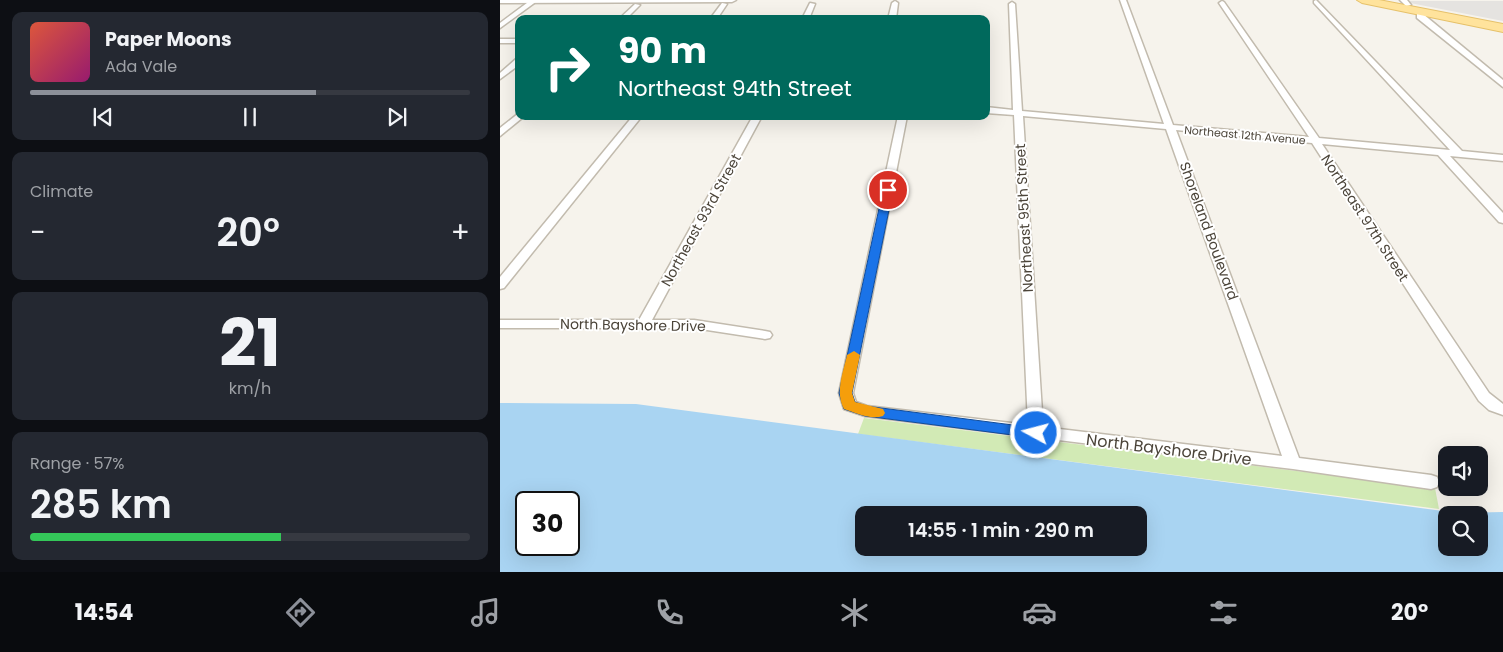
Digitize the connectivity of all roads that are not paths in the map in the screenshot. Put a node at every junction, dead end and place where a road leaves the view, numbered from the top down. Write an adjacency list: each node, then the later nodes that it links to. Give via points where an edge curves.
1 (548, 0): 2 (street); 7 (street)
2 (732, 0)
3 (1124, 0): 35 (street, Shoreland Boulevard)
4 (1362, 0): 23 (main road)
5 (1382, 0): 11 (main road)
6 (500, 1): 7 (street)
7 (534, 1): 22 (street)
8 (1316, 2): 39 (street)
9 (895, 3): 19 (street)
10 (1222, 3): 37 (street, Northeast 97th Street)
11 (1406, 3): 21 (main road)
12 (724, 4): 17 (street)
13 (812, 4): 18 (street)
14 (1012, 4): 30 (street, Northeast 95th Street)
15 (637, 5): 16 (street)
16 (626, 15)
17 (716, 15)
18 (807, 15)
19 (893, 15)
20 (1420, 16): 28 (street)
21 (1503, 24)
22 (500, 26)
23 (1503, 28)
24 (500, 41): 25 (street)
25 (515, 41)
26 (515, 64): 27 (street)
27 (500, 77)
28 (1503, 84)
29 (990, 110): 30 (street, Northeast 12th Avenue)
30 (1018, 113): 35 (street, Northeast 12th Avenue); 47 (street, Northeast 95th Street)
31 (515, 120): 36 (street)
32 (635, 120): 42 (street)
33 (756, 120): 44 (street, Northeast 93rd Street)
34 (902, 120): 47 (street, North Bayshore Drive, via 846,393 849,405 865,411)
35 (1171, 128): 37 (street, Northeast 12th Avenue); 48 (street, Shoreland Boulevard)
36 (500, 133)
37 (1314, 141): 38 (street, Northeast 12th Avenue); 46 (street, Northeast 97th Street, via 1484,397)
38 (1442, 153): 39 (street, Northeast 12th Avenue); 41 (street)
39 (1460, 155): 40 (street, Northeast 12th Avenue)
40 (1503, 158)
41 (1503, 220)
42 (500, 285)
43 (500, 324): 44 (street, North Bayshore Drive)
44 (643, 324): 45 (street, North Bayshore Drive, via 694,324)
45 (765, 335)
46 (1499, 408)
47 (1036, 433): 48 (street, North Bayshore Drive)
48 (1293, 463): 49 (street, North Bayshore Drive)
49 (1431, 482)

